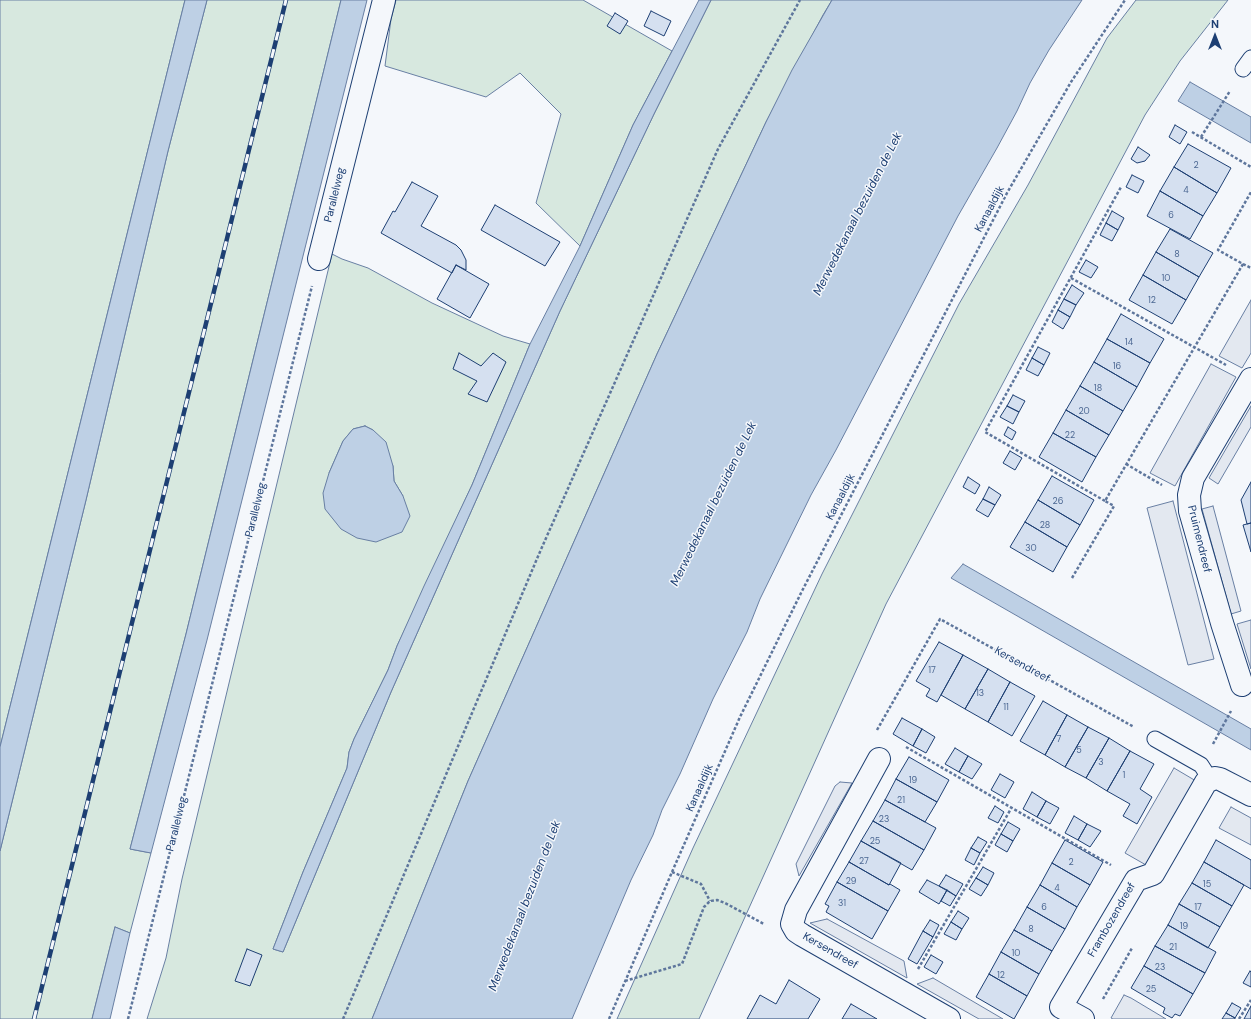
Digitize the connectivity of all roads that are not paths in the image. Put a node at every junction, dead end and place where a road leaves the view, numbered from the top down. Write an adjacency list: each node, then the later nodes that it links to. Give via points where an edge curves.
1 (384, 0): 2 (street, Parallelweg)
2 (319, 259)
3 (1251, 379): 4 (street, Pruimendreef, via 1193,478 1189,495 1190,511)
4 (1242, 686)
5 (1156, 739): 7 (lane, via 1201,765)
6 (878, 760): 9 (street, Kersendreef, via 796,910 792,924 802,935)
7 (1210, 780): 8 (street, via 1220,779); 10 (street, Frambozendreef, via 1203,785 1153,874 1136,880 1061,1007)
8 (1251, 795)
9 (949, 1019)
10 (1083, 1019)

